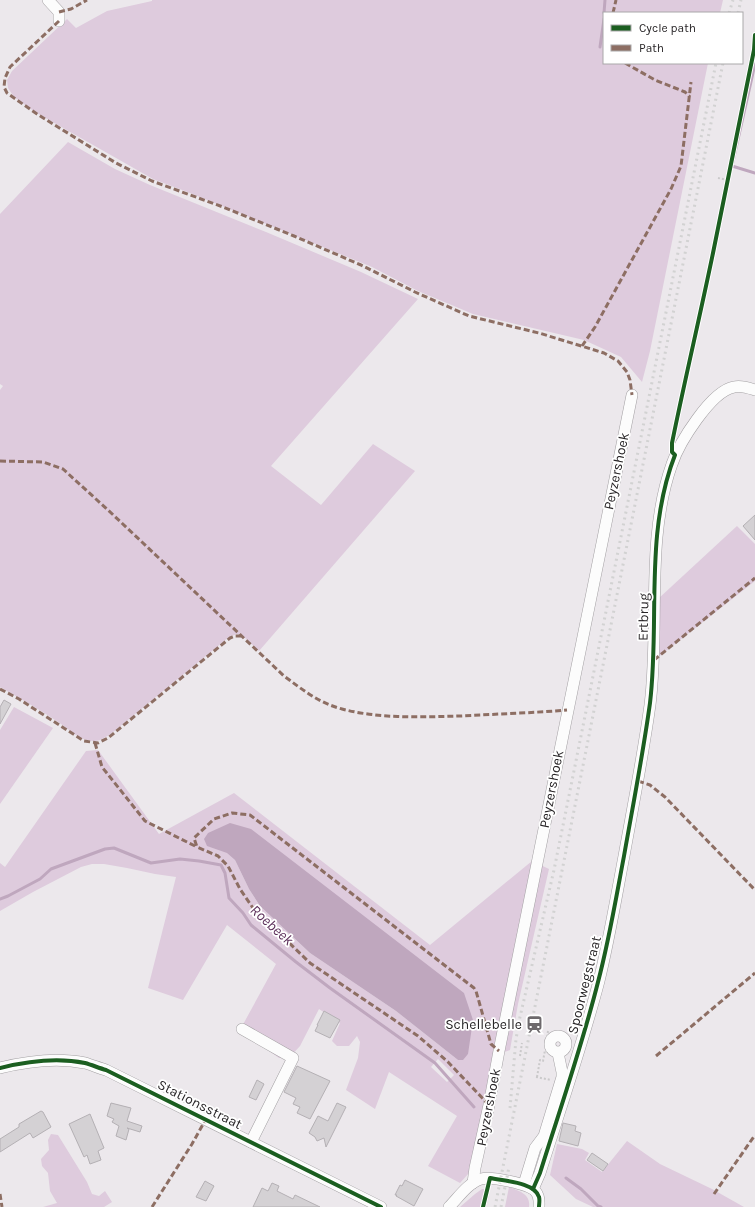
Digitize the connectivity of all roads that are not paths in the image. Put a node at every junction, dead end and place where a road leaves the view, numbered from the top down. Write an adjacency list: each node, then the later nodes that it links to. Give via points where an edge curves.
1 (48, 0): 2 (street, via 59,12)
2 (59, 21)
3 (755, 390): 5 (street, Ertbrug, via 736,386 719,396 685,437 668,476 659,521 655,564 654,660)
4 (632, 395): 10 (street, Peyzershoek)
5 (638, 781): 7 (street, Spoorwegstraat, via 599,980)
6 (242, 1029): 9 (street, via 293,1058)
7 (578, 1051): 11 (street, Spoorwegstraat, via 540,1173); 11 (street, via 558,1051 562,1072 556,1081 544,1136 535,1148)
8 (0, 1068): 9 (street, Stationsstraat, via 40,1060 85,1063 106,1070)
9 (251, 1142): 12 (street, Stationsstraat)
10 (473, 1183): 11 (street, via 490,1178); 13 (street)
11 (528, 1187): 14 (street, via 539,1197)
12 (381, 1207)
13 (448, 1207)
14 (539, 1207)

